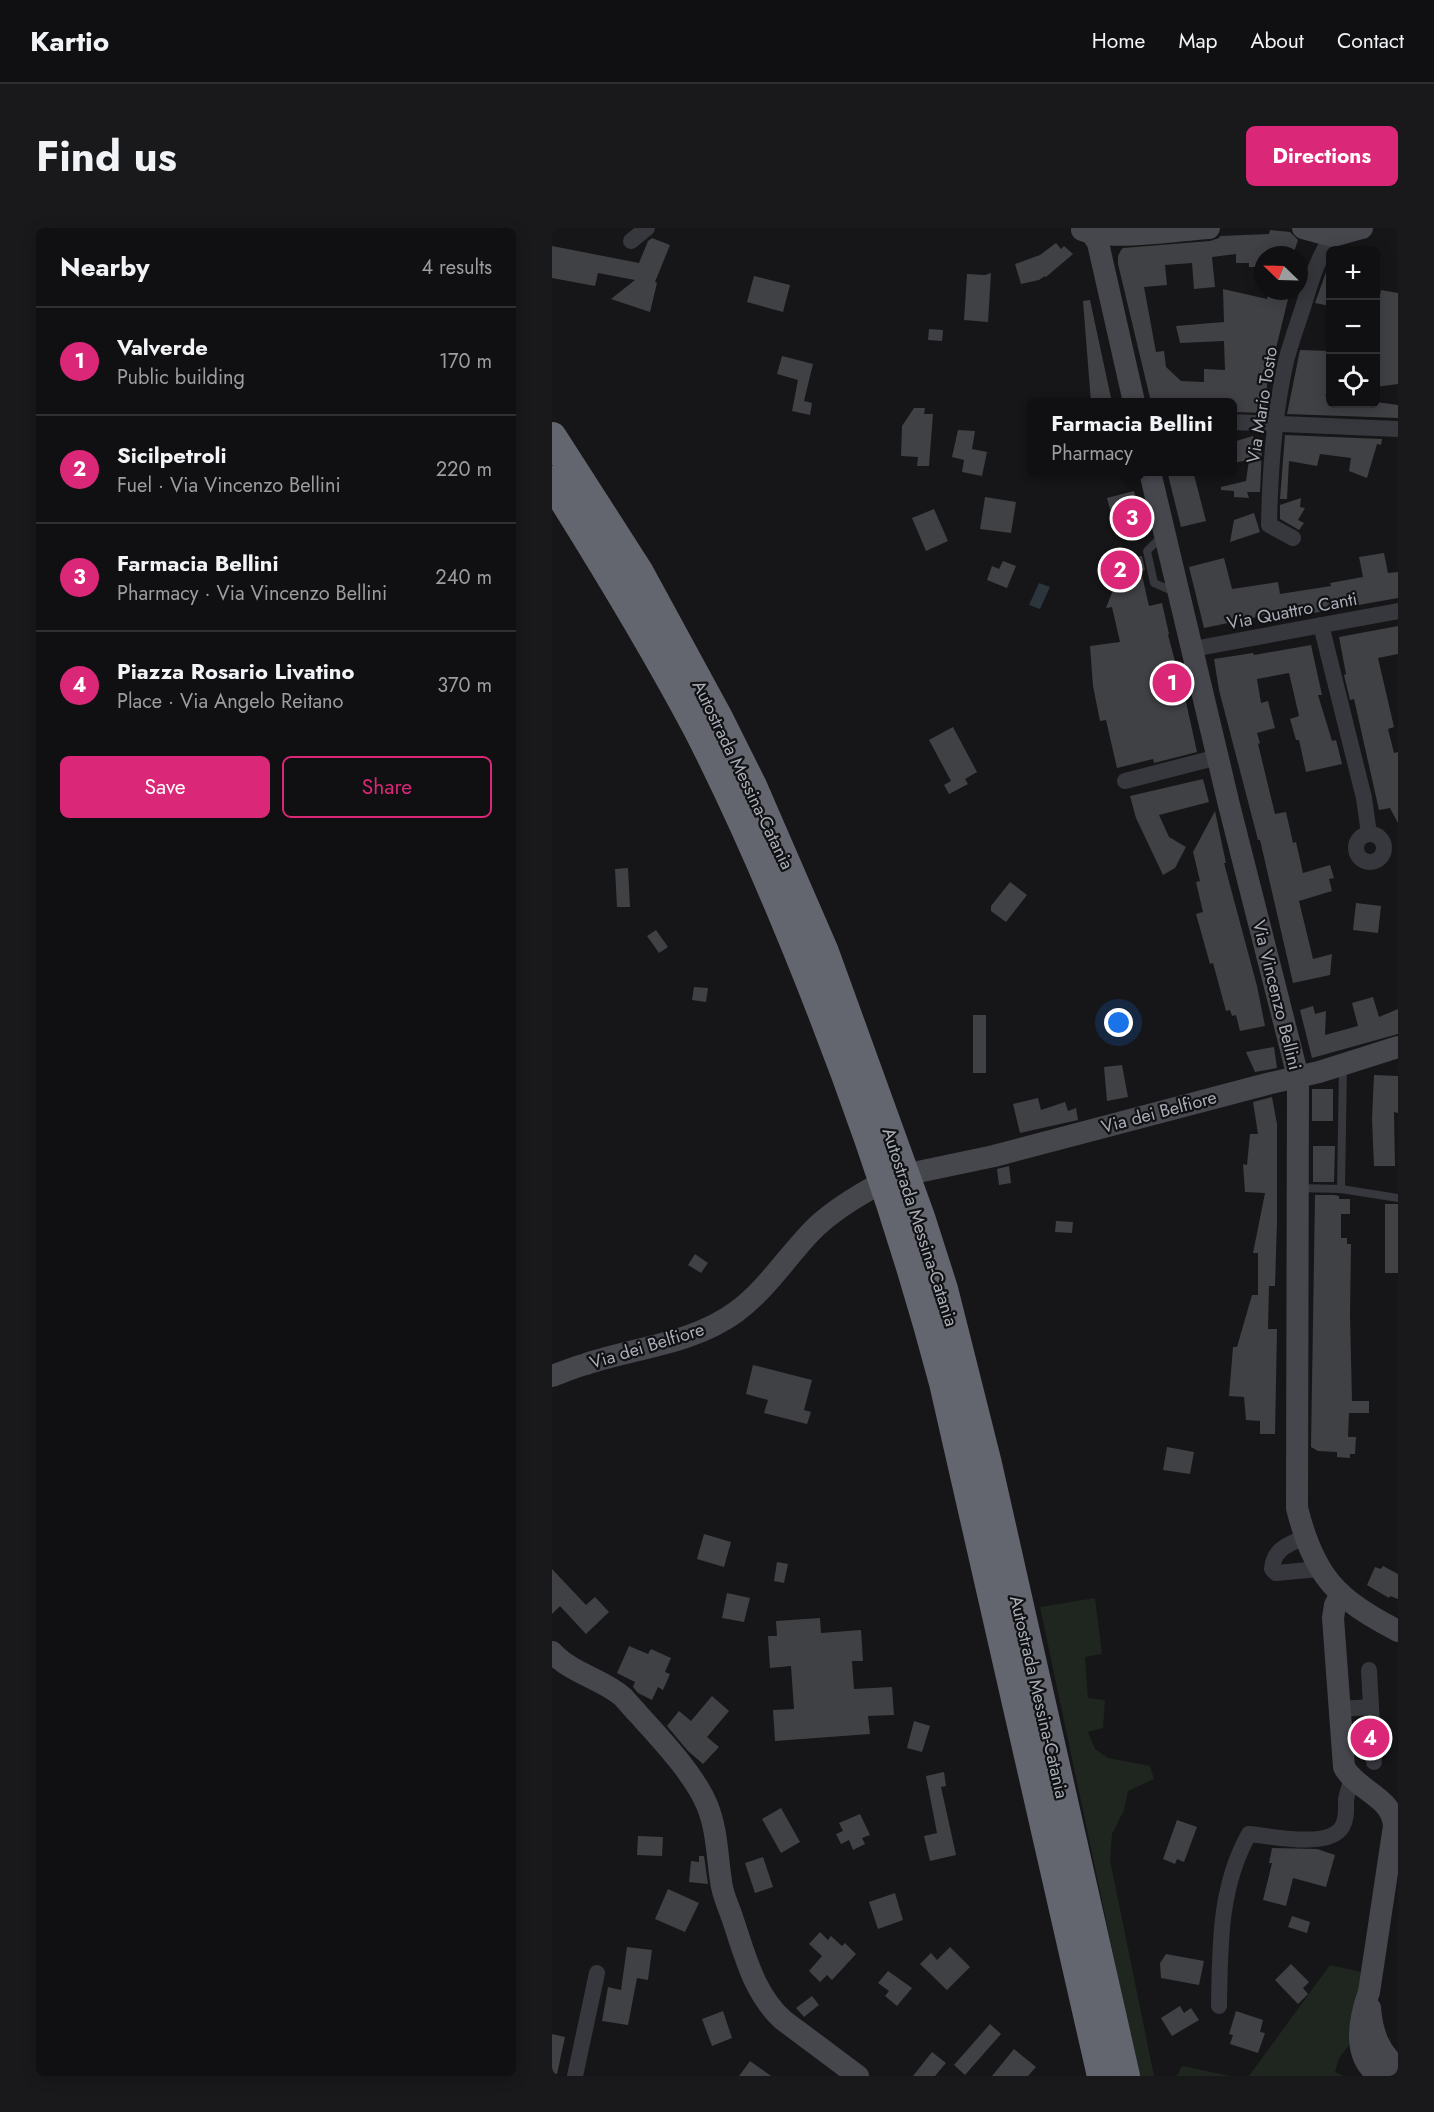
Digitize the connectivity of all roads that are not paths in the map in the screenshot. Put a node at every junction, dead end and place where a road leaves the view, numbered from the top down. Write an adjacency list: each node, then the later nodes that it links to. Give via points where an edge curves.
1 (647, 228): 7 (street)
2 (1209, 228): 5 (street, via 1121,234)
3 (1303, 228): 6 (street)
4 (1362, 228): 6 (street)
5 (1085, 231): 8 (street, via 1098,243)
6 (1333, 236): 10 (street, Via Mario Tosto, via 1311,281 1286,361)
7 (631, 241)
8 (1133, 398)
9 (1237, 422): 10 (street)
10 (1276, 424): 11 (street); 15 (street, Via Mario Tosto, via 1269,525)
11 (1398, 429)
12 (552, 437): 48 (highway, Autostrada Messina-Catania, via 638,571 752,786 824,952 920,1217 987,1464)
13 (1151, 476): 18 (street, Via Vincenzo Bellini)
14 (552, 481): 47 (highway, Autostrada Messina-Catania, via 618,585 731,796 803,962 878,1164 921,1296 944,1383)
15 (1293, 538)
16 (1398, 611): 17 (street, Via Quattro Canti)
17 (1321, 625): 18 (street, Via Quattro Canti); 21 (street, via 1364,798)
18 (1193, 649): 19 (street, Via Vincenzo Bellini)
19 (1218, 757): 20 (street); 24 (street, Via Vincenzo Bellini)
20 (1125, 781)
21 (1369, 834)
22 (1398, 1047): 23 (street, Via dei Belfiore)
23 (1343, 1065): 24 (street, Via dei Belfiore); 28 (lane)
24 (1298, 1077): 25 (street, Via dei Belfiore); 26 (street, Via Vincenzo Bellini)
25 (918, 1172)
26 (1298, 1188): 28 (lane); 31 (street, Via Vincenzo Bellini, via 1297,1508)
27 (870, 1189): 30 (street, Via dei Belfiore, via 813,1230 753,1299 710,1328)
28 (1341, 1189): 29 (lane)
29 (1398, 1198)
30 (552, 1376)
31 (1305, 1537): 32 (street, Via Vincenzo Bellini); 32 (street, via 1281,1549 1273,1559 1272,1569 1276,1573)
32 (1320, 1569): 33 (street, Via Vincenzo Bellini)
33 (1341, 1594): 34 (street, Via Vincenzo Bellini); 38 (street, via 1333,1618)
34 (1398, 1631)
35 (552, 1652): 46 (street, via 562,1663 623,1697 690,1776 714,1826 721,1883 761,1994 771,2010)
36 (1369, 1670): 37 (street)
37 (1371, 1707): 38 (street); 39 (street)
38 (1340, 1709): 40 (street, via 1344,1767)
39 (1374, 1762)
40 (1350, 1776): 42 (street, via 1346,1815 1342,1828 1333,1836 1319,1840 1249,1834 1229,1882 1223,1910); 43 (street, via 1394,1815 1369,1992)
41 (597, 1973): 45 (street)
42 (1219, 2006)
43 (1372, 2067): 44 (street, via 1387,2059)
44 (1398, 2068)
45 (575, 2076)
46 (858, 2076)
47 (1102, 2076)
48 (1125, 2076)

